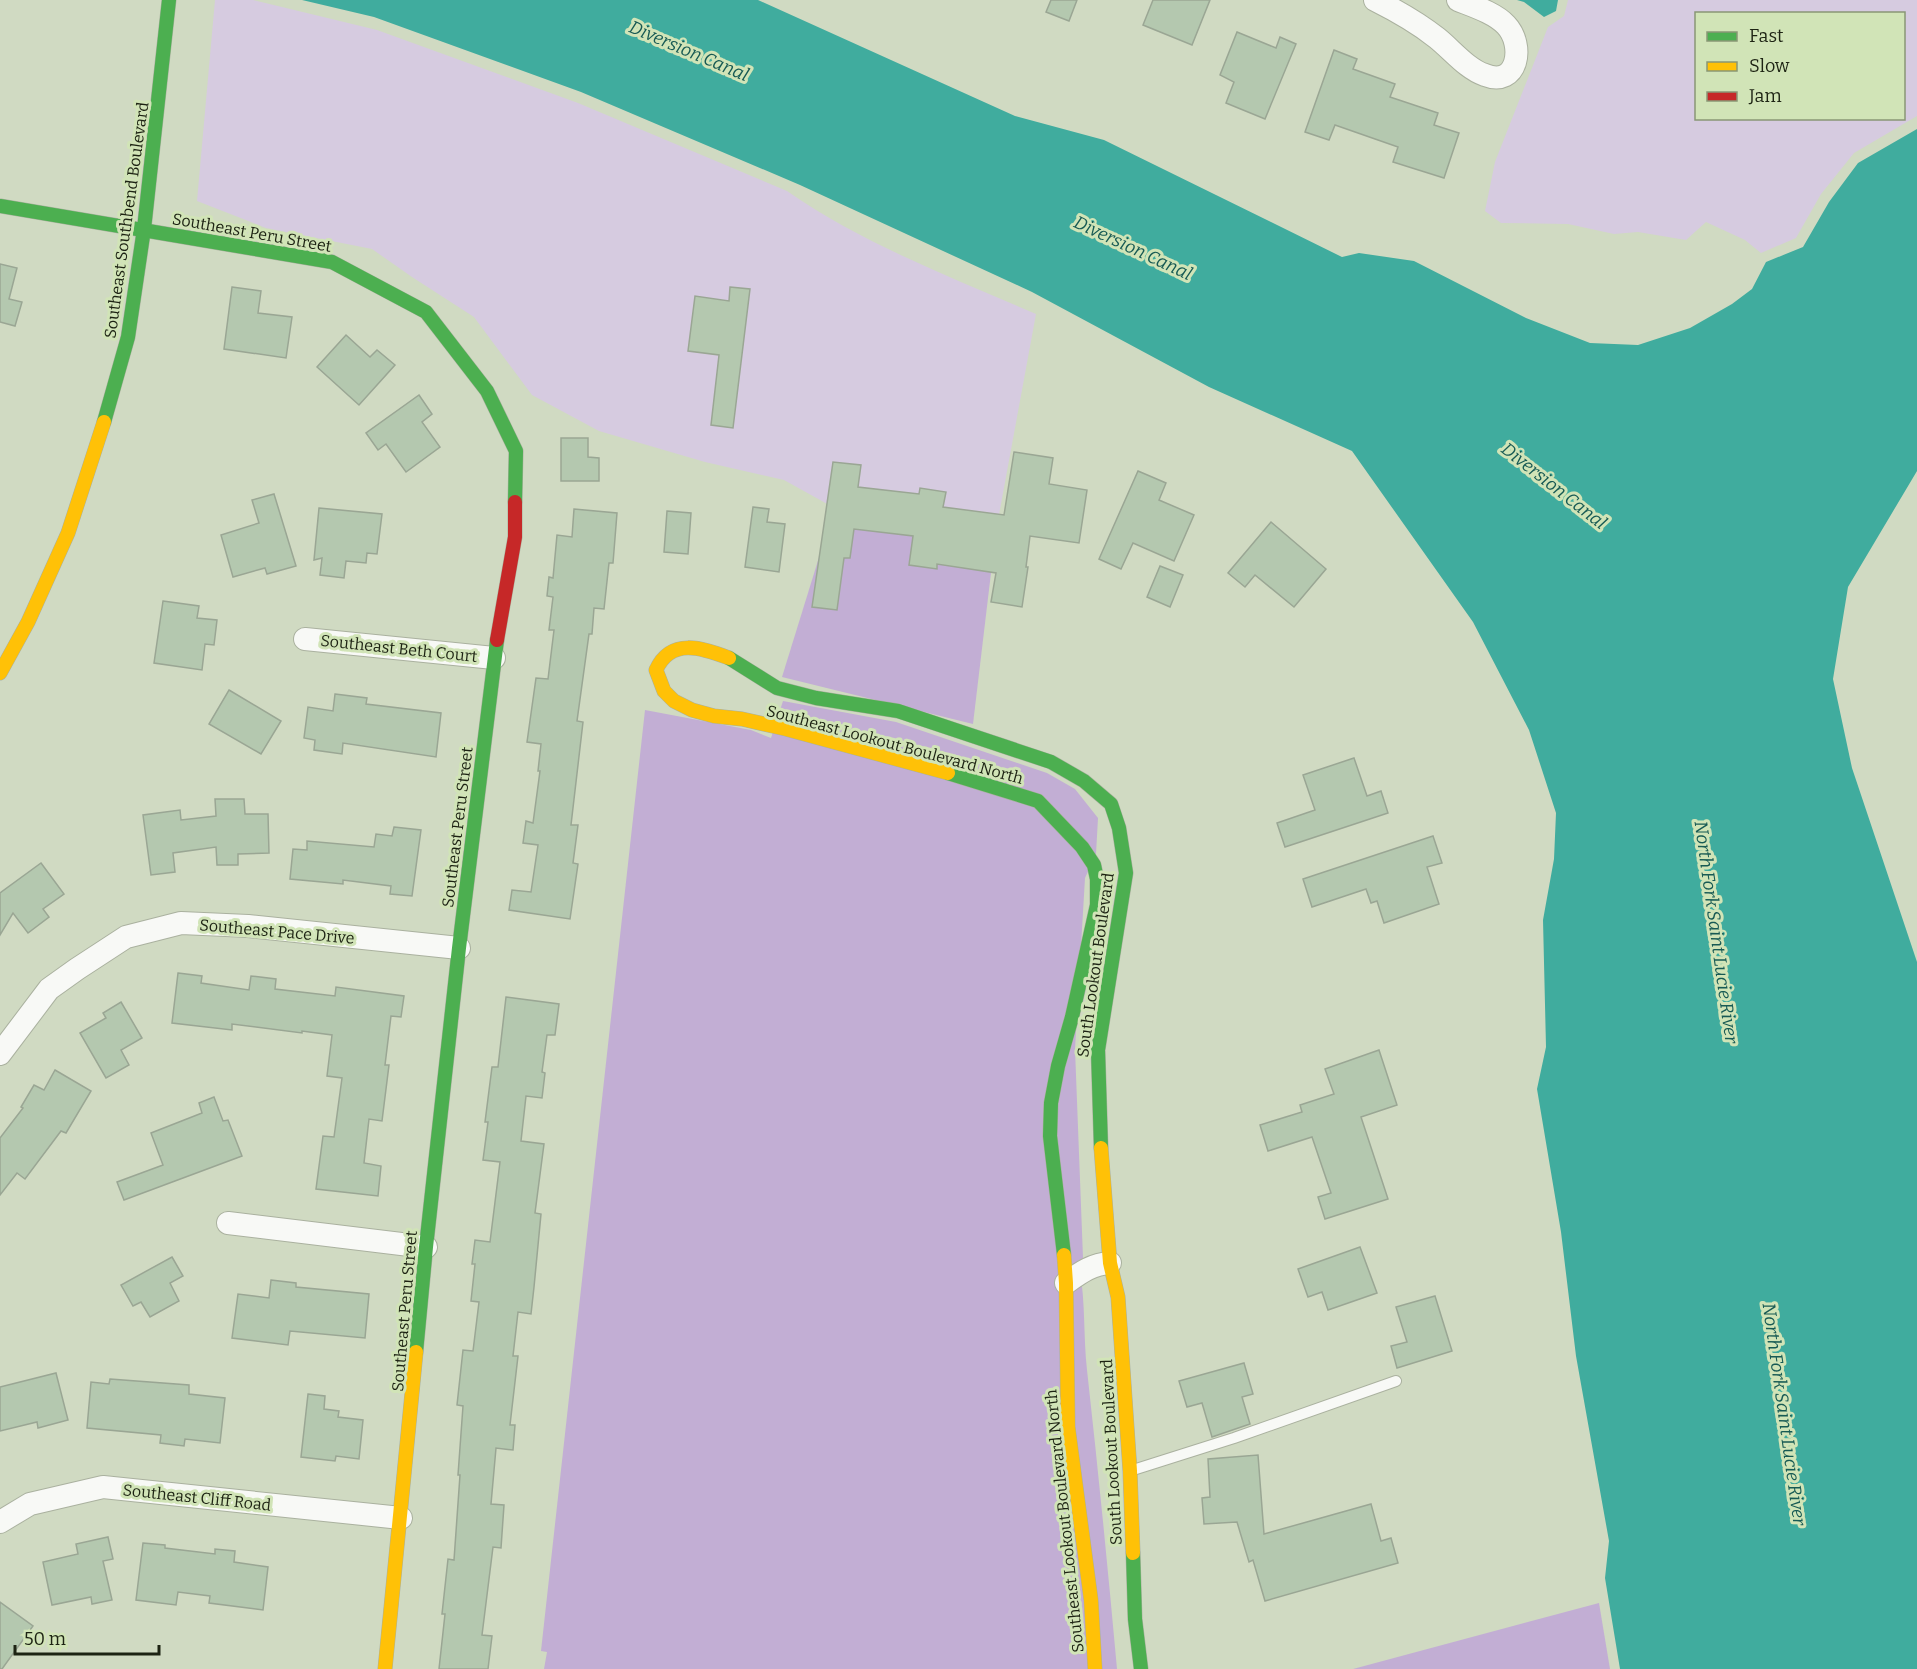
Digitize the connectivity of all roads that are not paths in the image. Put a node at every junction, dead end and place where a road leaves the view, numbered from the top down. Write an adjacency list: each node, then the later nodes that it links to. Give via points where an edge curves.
1 (169, 0): 5 (street, Southeast Southbend Boulevard)
2 (1375, 0): 3 (street, via 1408,16 1484,75 1500,78 1508,74 1517,53 1514,37 1506,25)
3 (1458, 0)
4 (0, 206): 5 (street, Southeast Peru Street)
5 (144, 229): 7 (street, Southeast Peru Street, via 332,262 426,312 487,391 516,451 515,537); 8 (street, Southeast Southbend Boulevard, via 128,337 107,414 68,533)
6 (304, 639): 7 (street, Southeast Beth Court)
7 (494, 657): 13 (street, Southeast Peru Street)
8 (0, 673)
9 (777, 688): 10 (street); 10 (street, Southeast Lookout Boulevard North, via 729,658 704,649 687,647 674,651 661,659 656,670 664,691 674,701 714,716); 11 (street, South Lookout Boulevard, via 898,711 1051,762 1084,781 1111,804)
10 (765, 725): 12 (street, Southeast Lookout Boulevard North, via 1038,801)
11 (1124, 860): 12 (street); 17 (street, South Lookout Boulevard, via 1123,895 1098,1050)
12 (1094, 865): 18 (street, Southeast Lookout Boulevard North, via 1097,905 1051,1103 1050,1136)
13 (459, 948): 14 (street, Southeast Pace Drive, via 248,926 181,923 126,937 49,989); 16 (street, Southeast Peru Street)
14 (0, 1054)
15 (228, 1223): 16 (street)
16 (426, 1247): 21 (street, Southeast Peru Street)
17 (1110, 1263): 18 (street, via 1084,1270); 20 (street, South Lookout Boulevard, via 1118,1297)
18 (1065, 1283): 24 (street, Southeast Lookout Boulevard North, via 1068,1427 1091,1600)
19 (1396, 1381): 20 (lane)
20 (1130, 1471): 25 (street, South Lookout Boulevard)
21 (401, 1518): 22 (street, Southeast Cliff Road, via 103,1487 30,1504); 23 (street, Southeast Peru Street)
22 (0, 1522)
23 (385, 1669)
24 (1095, 1669)
25 (1140, 1669)

